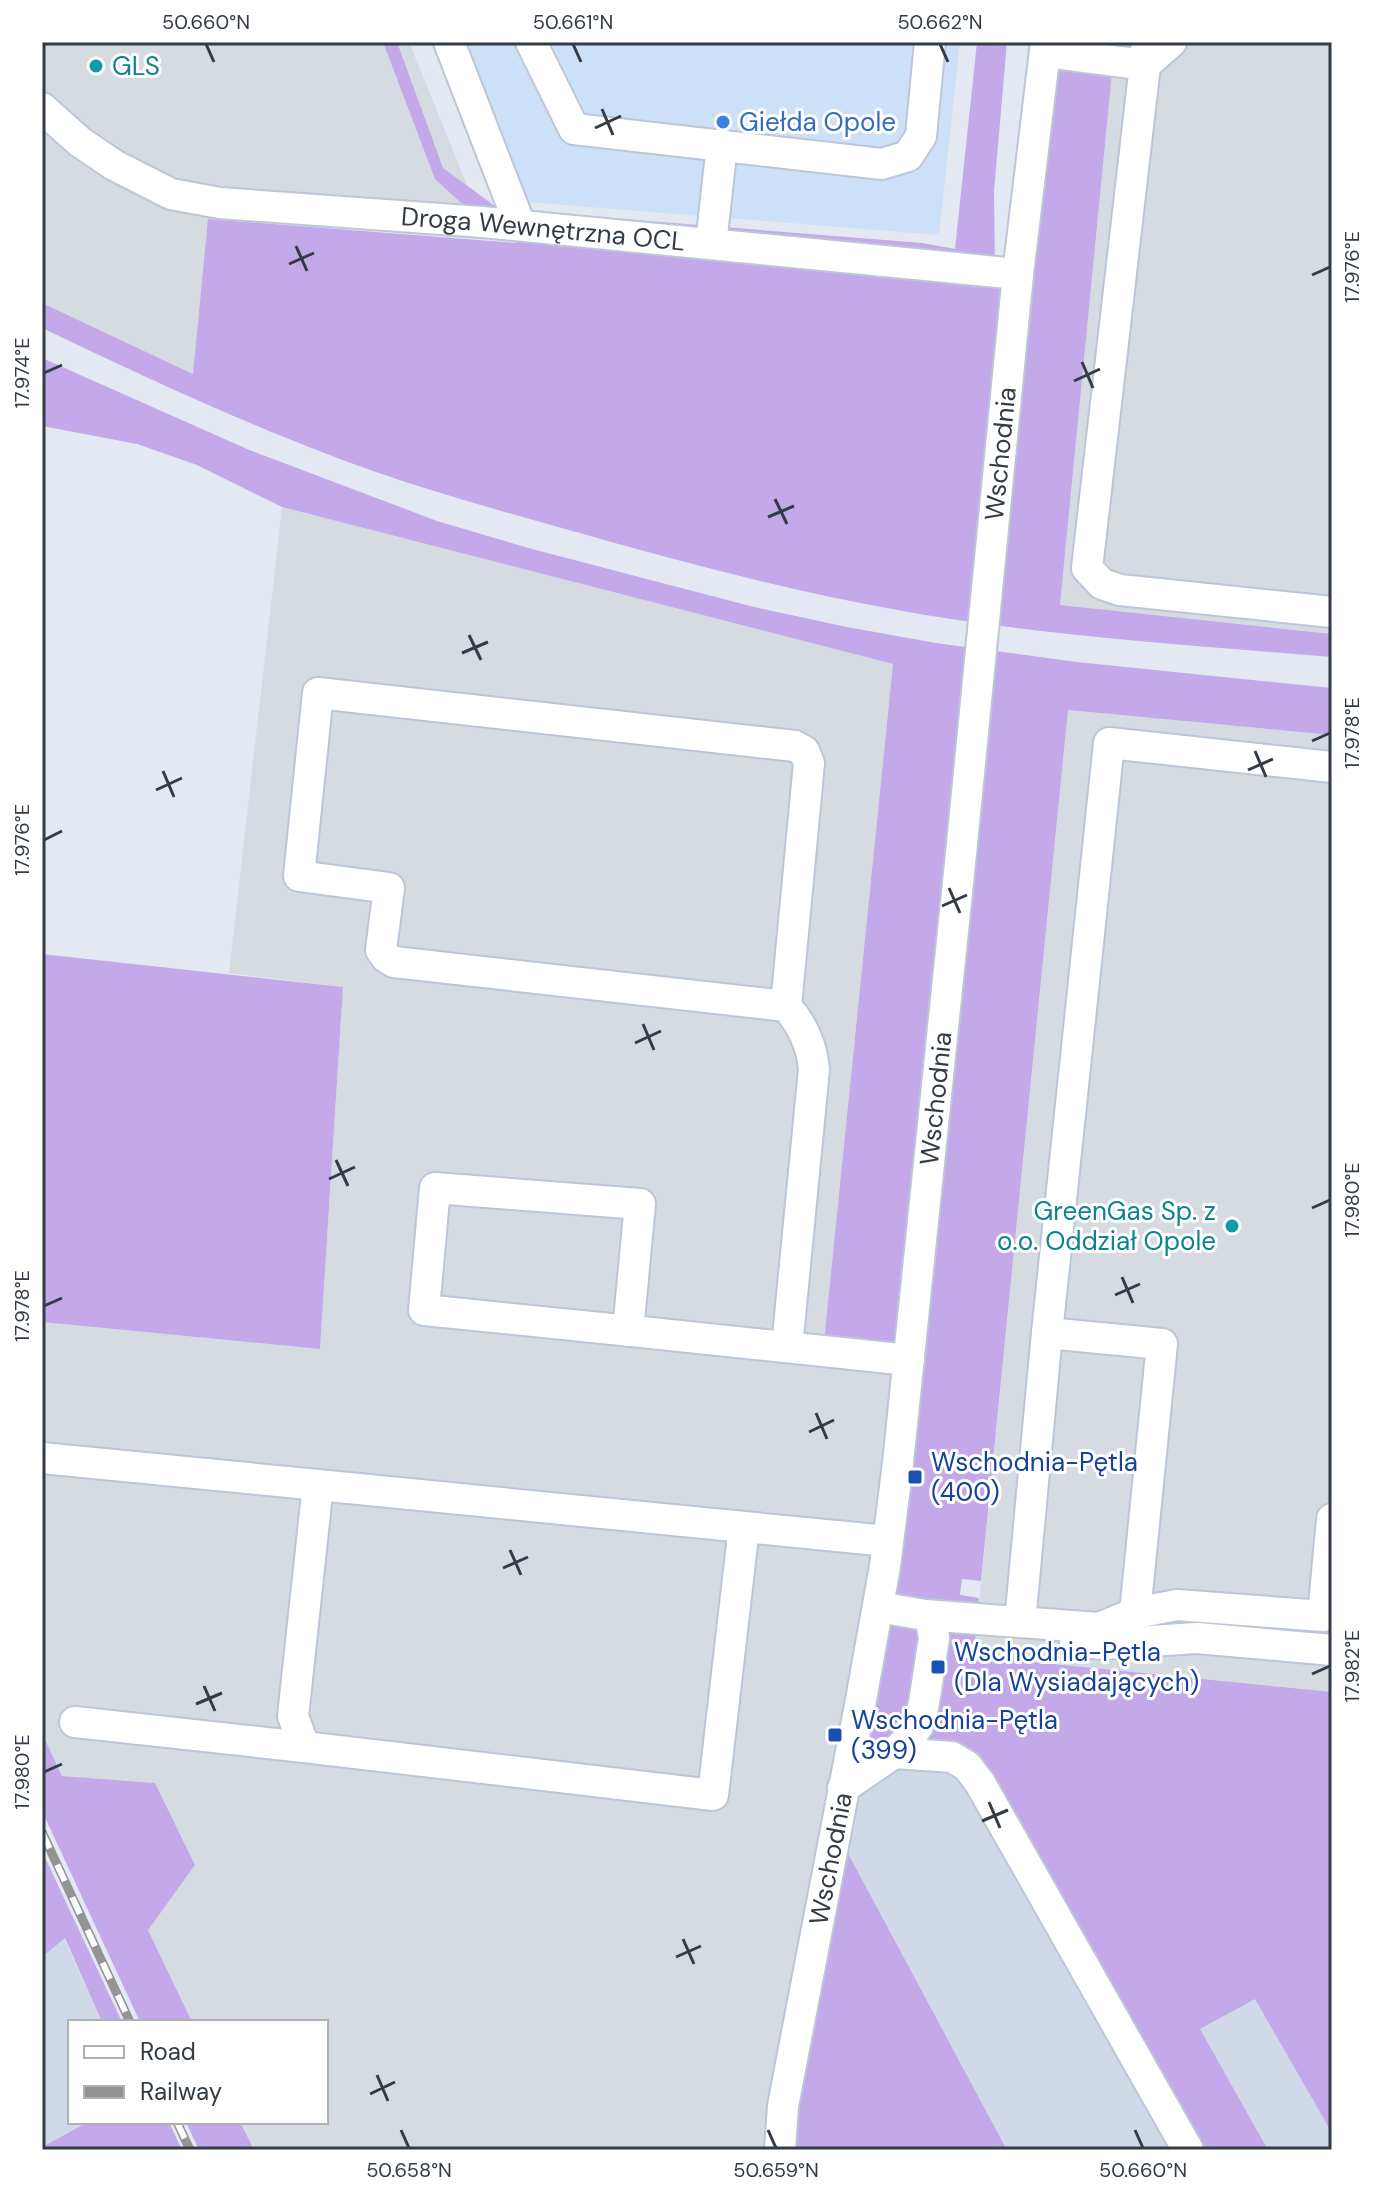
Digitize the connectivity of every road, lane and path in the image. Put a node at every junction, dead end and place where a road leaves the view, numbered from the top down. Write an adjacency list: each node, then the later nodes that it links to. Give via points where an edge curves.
1 (449, 42): 9 (street)
2 (531, 42): 8 (street, via 574,129)
3 (930, 42): 8 (street, via 921,136 908,156 882,164)
4 (1171, 42): 6 (street)
5 (1045, 47): 6 (street); 11 (street, Wschodnia)
6 (1146, 54): 12 (street, via 1087,568 1102,584 1120,590)
7 (42, 108): 9 (street, Droga Wewnętrzna OCL, via 114,165 171,194 220,203)
8 (722, 145): 10 (street)
9 (520, 225): 10 (street, Droga Wewnętrzna OCL)
10 (711, 244): 11 (street, Droga Wewnętrzna OCL)
11 (1018, 274): 18 (street, Wschodnia)
12 (1332, 612)
13 (1332, 767): 16 (street, via 1109,743)
14 (786, 1006): 14 (street, via 809,763 804,751 318,693 299,876 389,888 381,950 386,957); 17 (street, via 807,1040 814,1069)
15 (628, 1331): 15 (street, via 424,1310 435,1188 640,1204); 17 (street)
16 (1047, 1333): 25 (street, via 1162,1344); 28 (street)
17 (787, 1347): 18 (street)
18 (909, 1360): 23 (street, Wschodnia)
19 (42, 1458): 20 (street)
20 (318, 1485): 22 (street); 31 (street, via 293,1716)
21 (1332, 1519): 25 (street, via 1323,1616 1177,1605)
22 (744, 1527): 23 (street); 31 (street, via 713,1795)
23 (888, 1541): 24 (street, Wschodnia)
24 (878, 1607): 26 (street); 33 (street, Wschodnia)
25 (1135, 1613): 28 (street, via 1099,1628)
26 (925, 1615): 27 (street); 32 (street, via 934,1630 924,1703 918,1726)
27 (976, 1620): 28 (street); 29 (street, via 1019,1636 1103,1644 1197,1638)
28 (1020, 1622)
29 (1332, 1650)
30 (75, 1722): 31 (street)
31 (304, 1747)
32 (894, 1753): 33 (street); 35 (street, via 952,1757 974,1775)
33 (843, 1788): 34 (street, Wschodnia, via 783,2106)
34 (780, 2150)
35 (1188, 2150)

